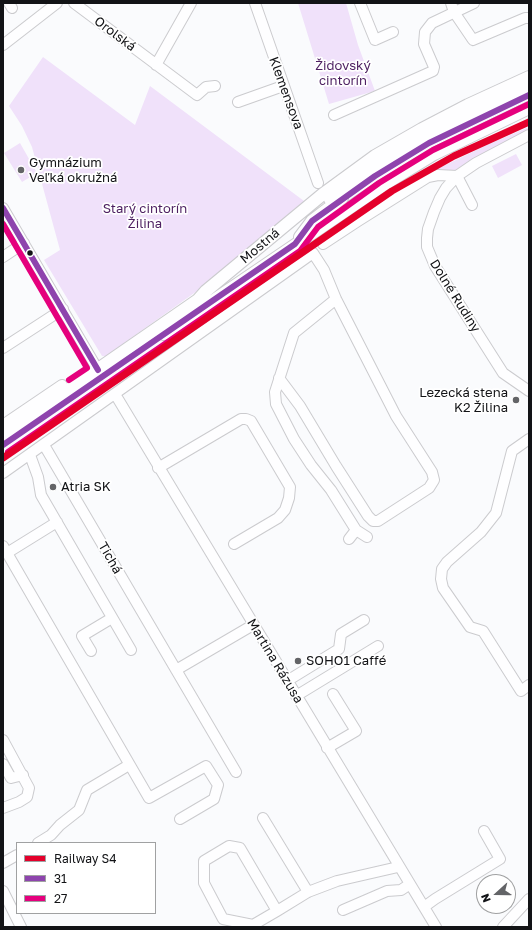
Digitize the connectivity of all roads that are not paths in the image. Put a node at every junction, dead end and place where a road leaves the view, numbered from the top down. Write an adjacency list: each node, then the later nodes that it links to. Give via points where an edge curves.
1 (57, 3): 10 (street)
2 (74, 3): 11 (street, Orolská)
3 (191, 3): 11 (street)
4 (255, 3): 14 (street, Klemensova)
5 (360, 3): 9 (street, via 375,40)
6 (474, 3): 7 (street)
7 (452, 7): 8 (street, via 473,40); 19 (street, via 425,32 424,44 434,67 433,71)
8 (529, 18)
9 (393, 32)
10 (3, 45)
11 (156, 65): 13 (street, Orolská, via 196,95 206,87)
12 (529, 77): 30 (main road, Mostná, via 468,105 375,156 323,194)
13 (215, 86)
14 (284, 86): 17 (street); 22 (street, Klemensova)
15 (529, 88): 30 (main road, via 426,138 381,164 328,200 210,294)
16 (529, 95): 26 (main road, via 429,143 375,176 312,221)
17 (238, 102)
18 (529, 108): 26 (main road, Mostná, via 434,154)
19 (334, 115)
20 (529, 135): 21 (street, Dolné Rudiny)
21 (457, 176): 23 (street); 27 (street, via 428,177); 36 (street, Dolné Rudiny, via 446,188 428,229 427,247 430,256 503,373)
22 (318, 182)
23 (472, 205)
24 (3, 208): 25 (street)
25 (24, 243): 28 (street); 31 (street)
26 (295, 244): 40 (main road, Mostná)
27 (323, 244)
28 (3, 258)
29 (336, 299): 34 (street, via 294,333); 34 (street, via 396,416 432,472 434,480 429,488 378,521 373,521 300,406); 37 (street, via 313,252)
30 (198, 300): 33 (main road, Mostná)
31 (63, 309): 32 (street); 33 (street)
32 (3, 348)
33 (98, 370): 38 (main road, Mostná)
34 (279, 378): 46 (street, via 275,392 276,404 294,439)
35 (62, 385): 38 (street)
36 (529, 391)
37 (115, 394): 41 (street); 43 (street, Martina Rázusa)
38 (4, 426)
39 (529, 439): 59 (street, via 512,451 496,513 481,532 447,562 442,569 441,579 443,588 470,628 483,631)
40 (3, 445)
41 (44, 445): 42 (street); 57 (street, Tichá)
42 (30, 455): 44 (street); 45 (street, via 41,495)
43 (158, 468): 49 (street, via 241,419 251,421 290,487 289,498 285,510 278,518); 53 (street, Martina Rázusa)
44 (3, 473)
45 (57, 522): 50 (street); 51 (street)
46 (356, 530): 47 (street); 48 (street)
47 (368, 537)
48 (348, 539)
49 (234, 544)
50 (5, 550): 65 (street)
51 (112, 618): 55 (street); 56 (street, via 82,636)
52 (364, 620): 58 (street, via 341,634 339,649)
53 (253, 625): 57 (street); 58 (street, Martina Rázusa)
54 (378, 646): 61 (street)
55 (131, 650)
56 (91, 651)
57 (176, 670): 66 (street, Tichá)
58 (287, 681): 61 (street, Martina Rázusa)
59 (525, 688)
60 (334, 694): 63 (street, via 356,731)
61 (296, 696): 63 (street, Martina Rázusa)
62 (3, 740): 67 (street)
63 (327, 748): 75 (street, Martina Rázusa)
64 (3, 764): 67 (street, via 12,778)
65 (129, 765): 70 (street, via 149,798 206,766 218,785 214,799); 72 (street, via 87,790 79,810)
66 (236, 772)
67 (23, 775): 68 (street, via 29,788 27,797)
68 (3, 808)
69 (263, 818): 78 (street)
70 (180, 819)
71 (484, 831): 80 (street, via 500,859)
72 (40, 842)
73 (16, 856): 74 (street)
74 (3, 863)
75 (398, 866): 76 (street, Martina Rázusa); 78 (street, via 338,881)
76 (410, 884): 80 (street, Martina Rázusa); 81 (street)
77 (3, 891): 83 (street)
78 (308, 892): 82 (street)
79 (529, 899): 85 (street)
80 (424, 907): 84 (street, Martina Rázusa)
81 (343, 910)
82 (277, 911): 82 (street, via 253,926 223,919 204,883 204,861 230,846 240,848)
83 (21, 927)
84 (436, 927)
85 (503, 927)

